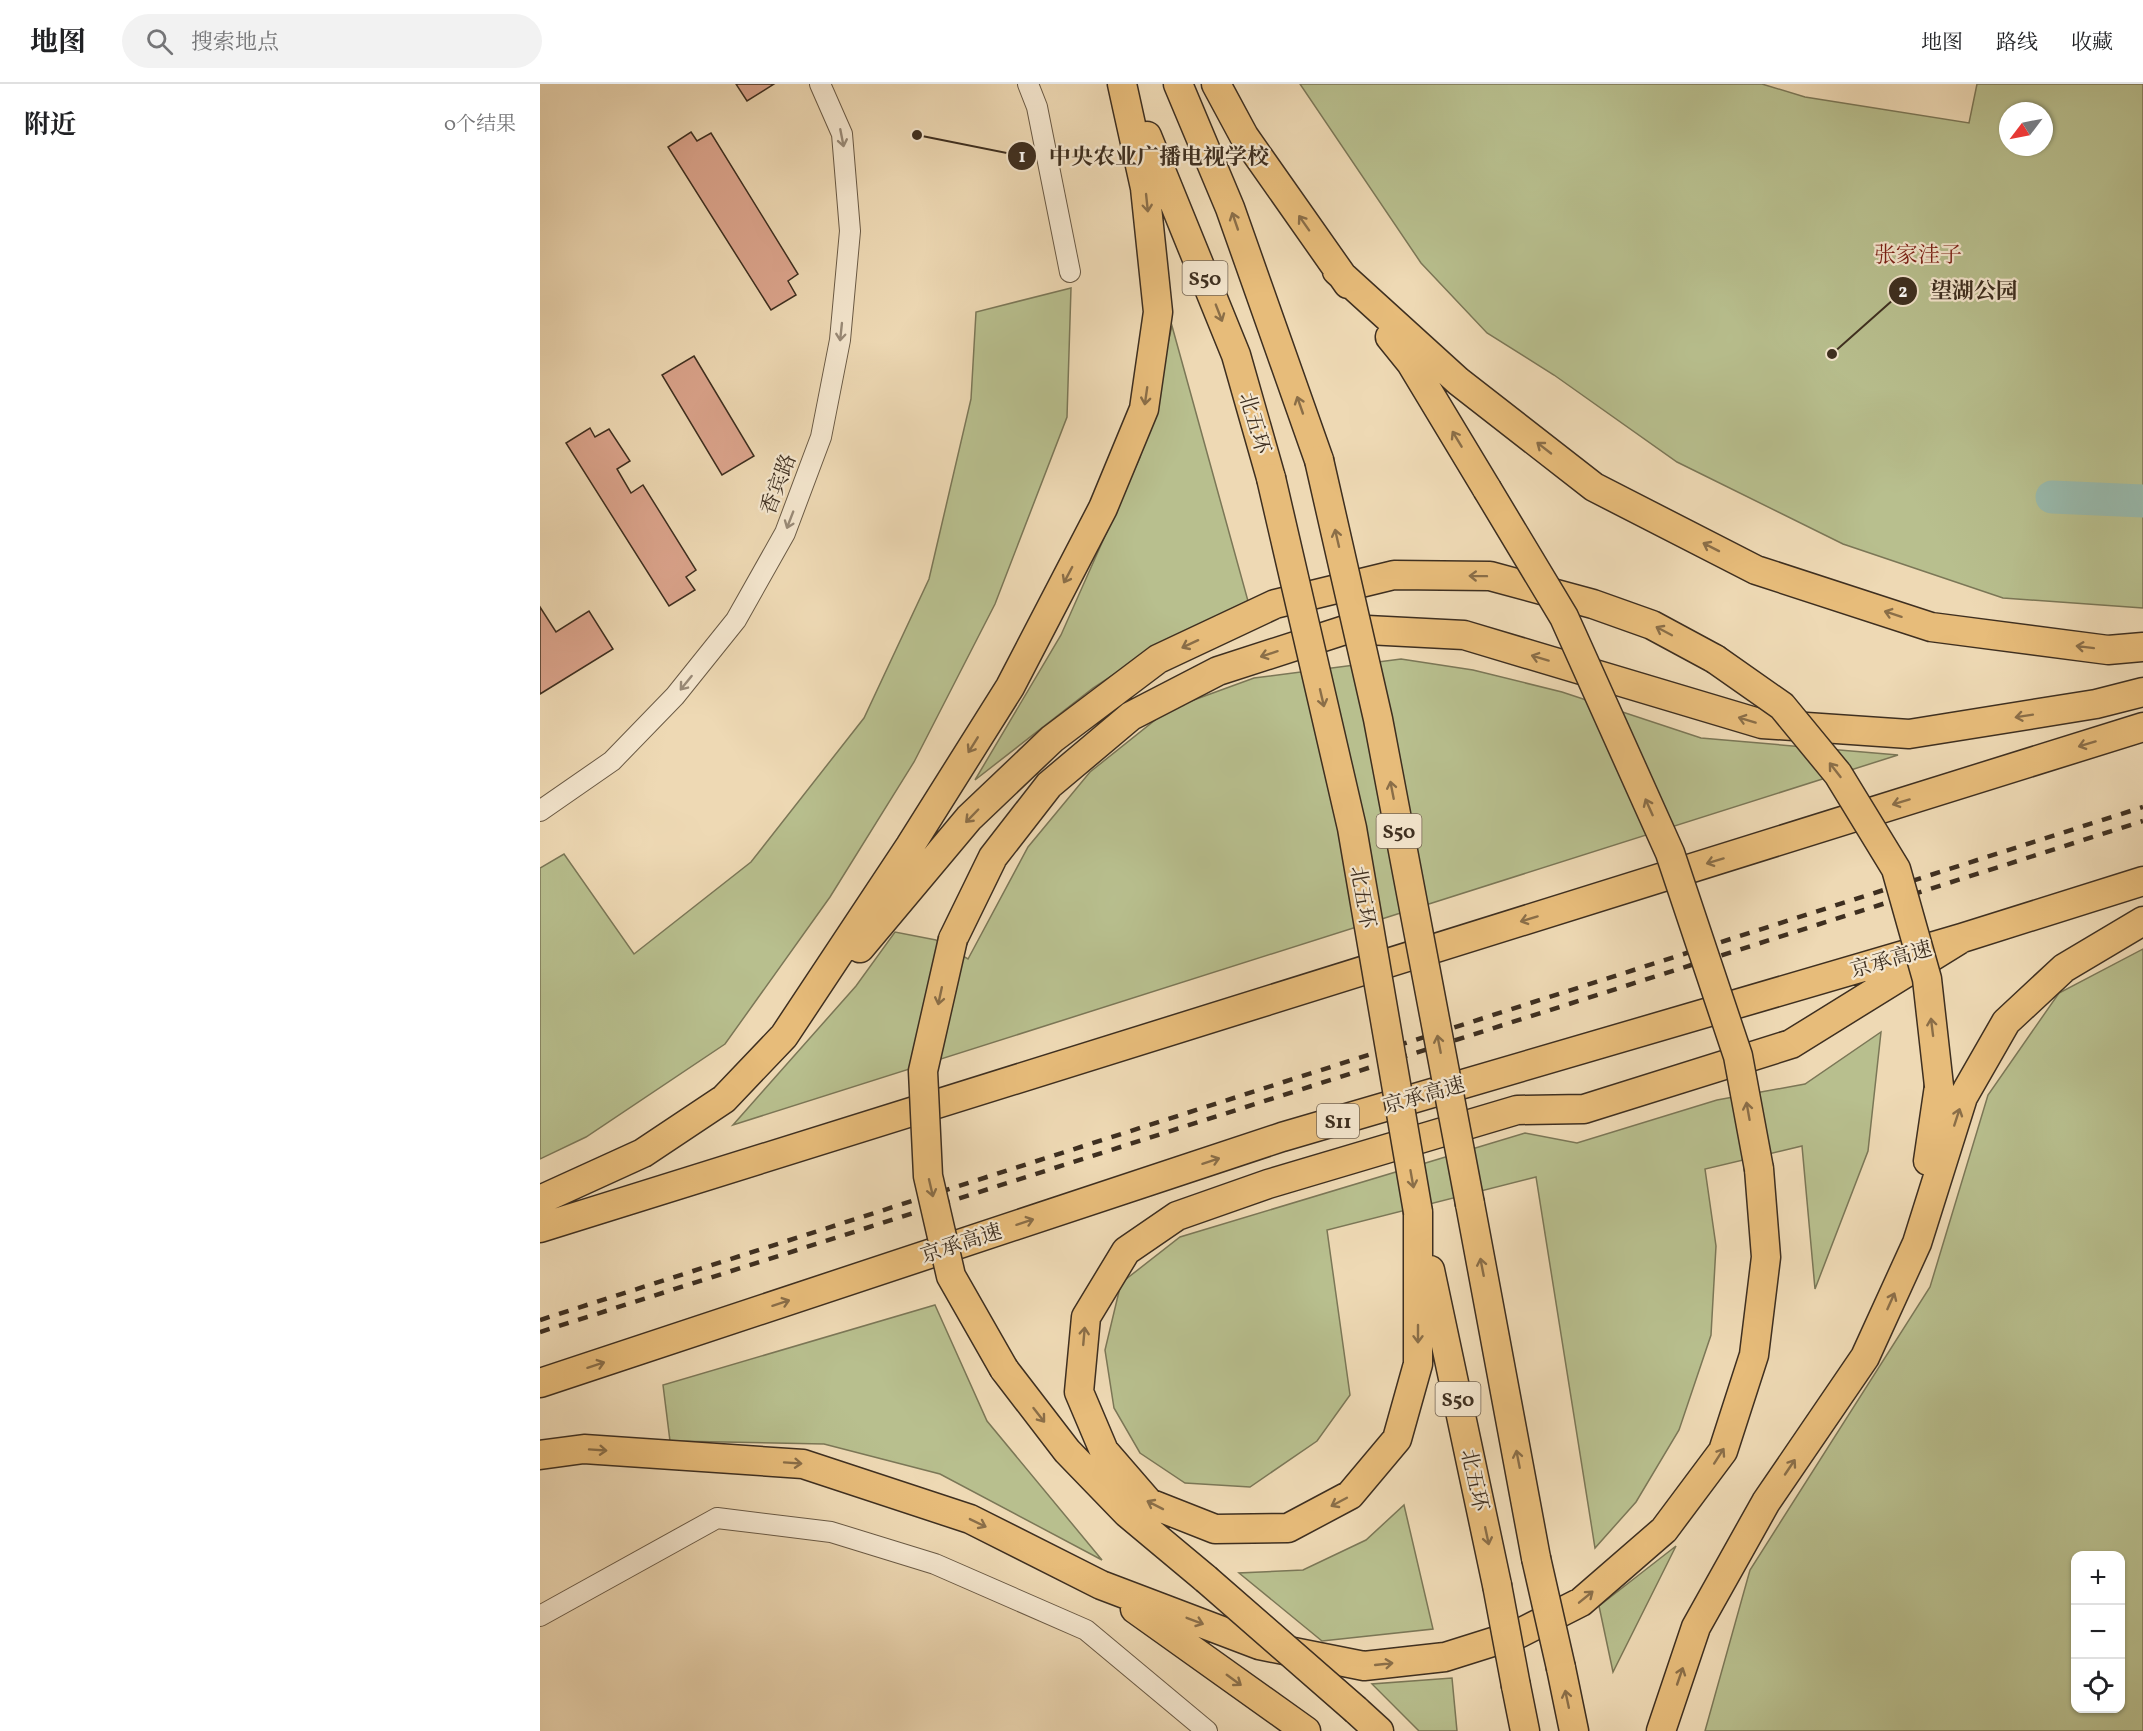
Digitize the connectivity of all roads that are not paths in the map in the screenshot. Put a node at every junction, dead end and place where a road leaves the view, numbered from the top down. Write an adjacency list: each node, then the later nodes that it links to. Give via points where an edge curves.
1 (820, 84): 11 (street, 香宾路, one-way to 11, via 842,134 850,231 840,340 821,438 785,533 736,620 675,696 612,761)
2 (1028, 84): 7 (street, via 1037,107)
3 (1123, 84): 15 (highway, one-way to 15, via 1145,188 1158,312 1144,409 1103,508 1010,687); 17 (highway, 北五环 / S50, one-way to 17, bridge, via 1236,355 1271,477 1352,828)
4 (1178, 84): 28 (highway, S50, one-way to 4, bridge, via 1536,1558 1378,719 1320,460 1230,208)
5 (1216, 84): 6 (highway, one-way to 5, via 1244,136)
6 (1337, 271): 8 (highway, one-way to 6, via 2108,650 1931,627 1756,570 1594,487 1458,381); 22 (highway, one-way to 6, bridge, via 1259,1645 1364,1666 1445,1658 1518,1634 1581,1602 1664,1530 1723,1451 1755,1344 1766,1257 1759,1169 1738,1056 1670,852 1564,617 1411,363)
7 (1070, 272)
8 (2143, 647)
9 (2143, 692): 26 (highway, one-way to 26, bridge, via 2096,704 1909,735 1762,724 1464,635 1348,629 1218,671 1131,716 1049,785 993,856 953,939 923,1071 928,1176 951,1276 1004,1369 1067,1451 1127,1513)
10 (2143, 727): 18 (highway, one-way to 18)
11 (540, 811)
12 (2143, 881): 14 (highway, 京承高速 / S11)
13 (2143, 921): 19 (highway, one-way to 13, via 1963,1097 2006,1022 2064,968)
14 (1962, 938): 17 (highway, one-way to 14, via 1418,1364 1398,1439 1350,1495 1288,1528 1215,1529 1149,1503 1104,1451 1079,1392 1086,1317 1126,1251 1177,1216 1268,1184 1517,1110 1584,1108 1791,1044); 20 (highway, 京承高速 / S11, one-way to 14, via 1282,1137)
15 (784, 1036): 16 (highway, via 724,1099 633,1158); 19 (highway, one-way to 15, bridge, via 1939,1086 1926,979 1896,869 1838,774 1782,706 1715,659 1652,625 1593,604 1490,576 1394,575 1275,604 1158,659 1052,739 969,818)
16 (540, 1200)
17 (1418, 1212): 27 (highway, 北五环 / S50, one-way to 27, bridge)
18 (540, 1228)
19 (1917, 1243): 29 (highway, one-way to 19, via 1696,1627 1766,1502 1865,1357)
20 (540, 1383)
21 (540, 1455): 22 (highway, one-way to 22, via 584,1449 803,1464 970,1519)
22 (1101, 1585): 25 (highway, one-way to 25)
23 (540, 1616): 24 (street, via 717,1518 831,1532 935,1564 1086,1630)
24 (1207, 1731)
25 (1306, 1731)
26 (1379, 1731)
27 (1525, 1731)
28 (1574, 1731)
29 (1661, 1731)

